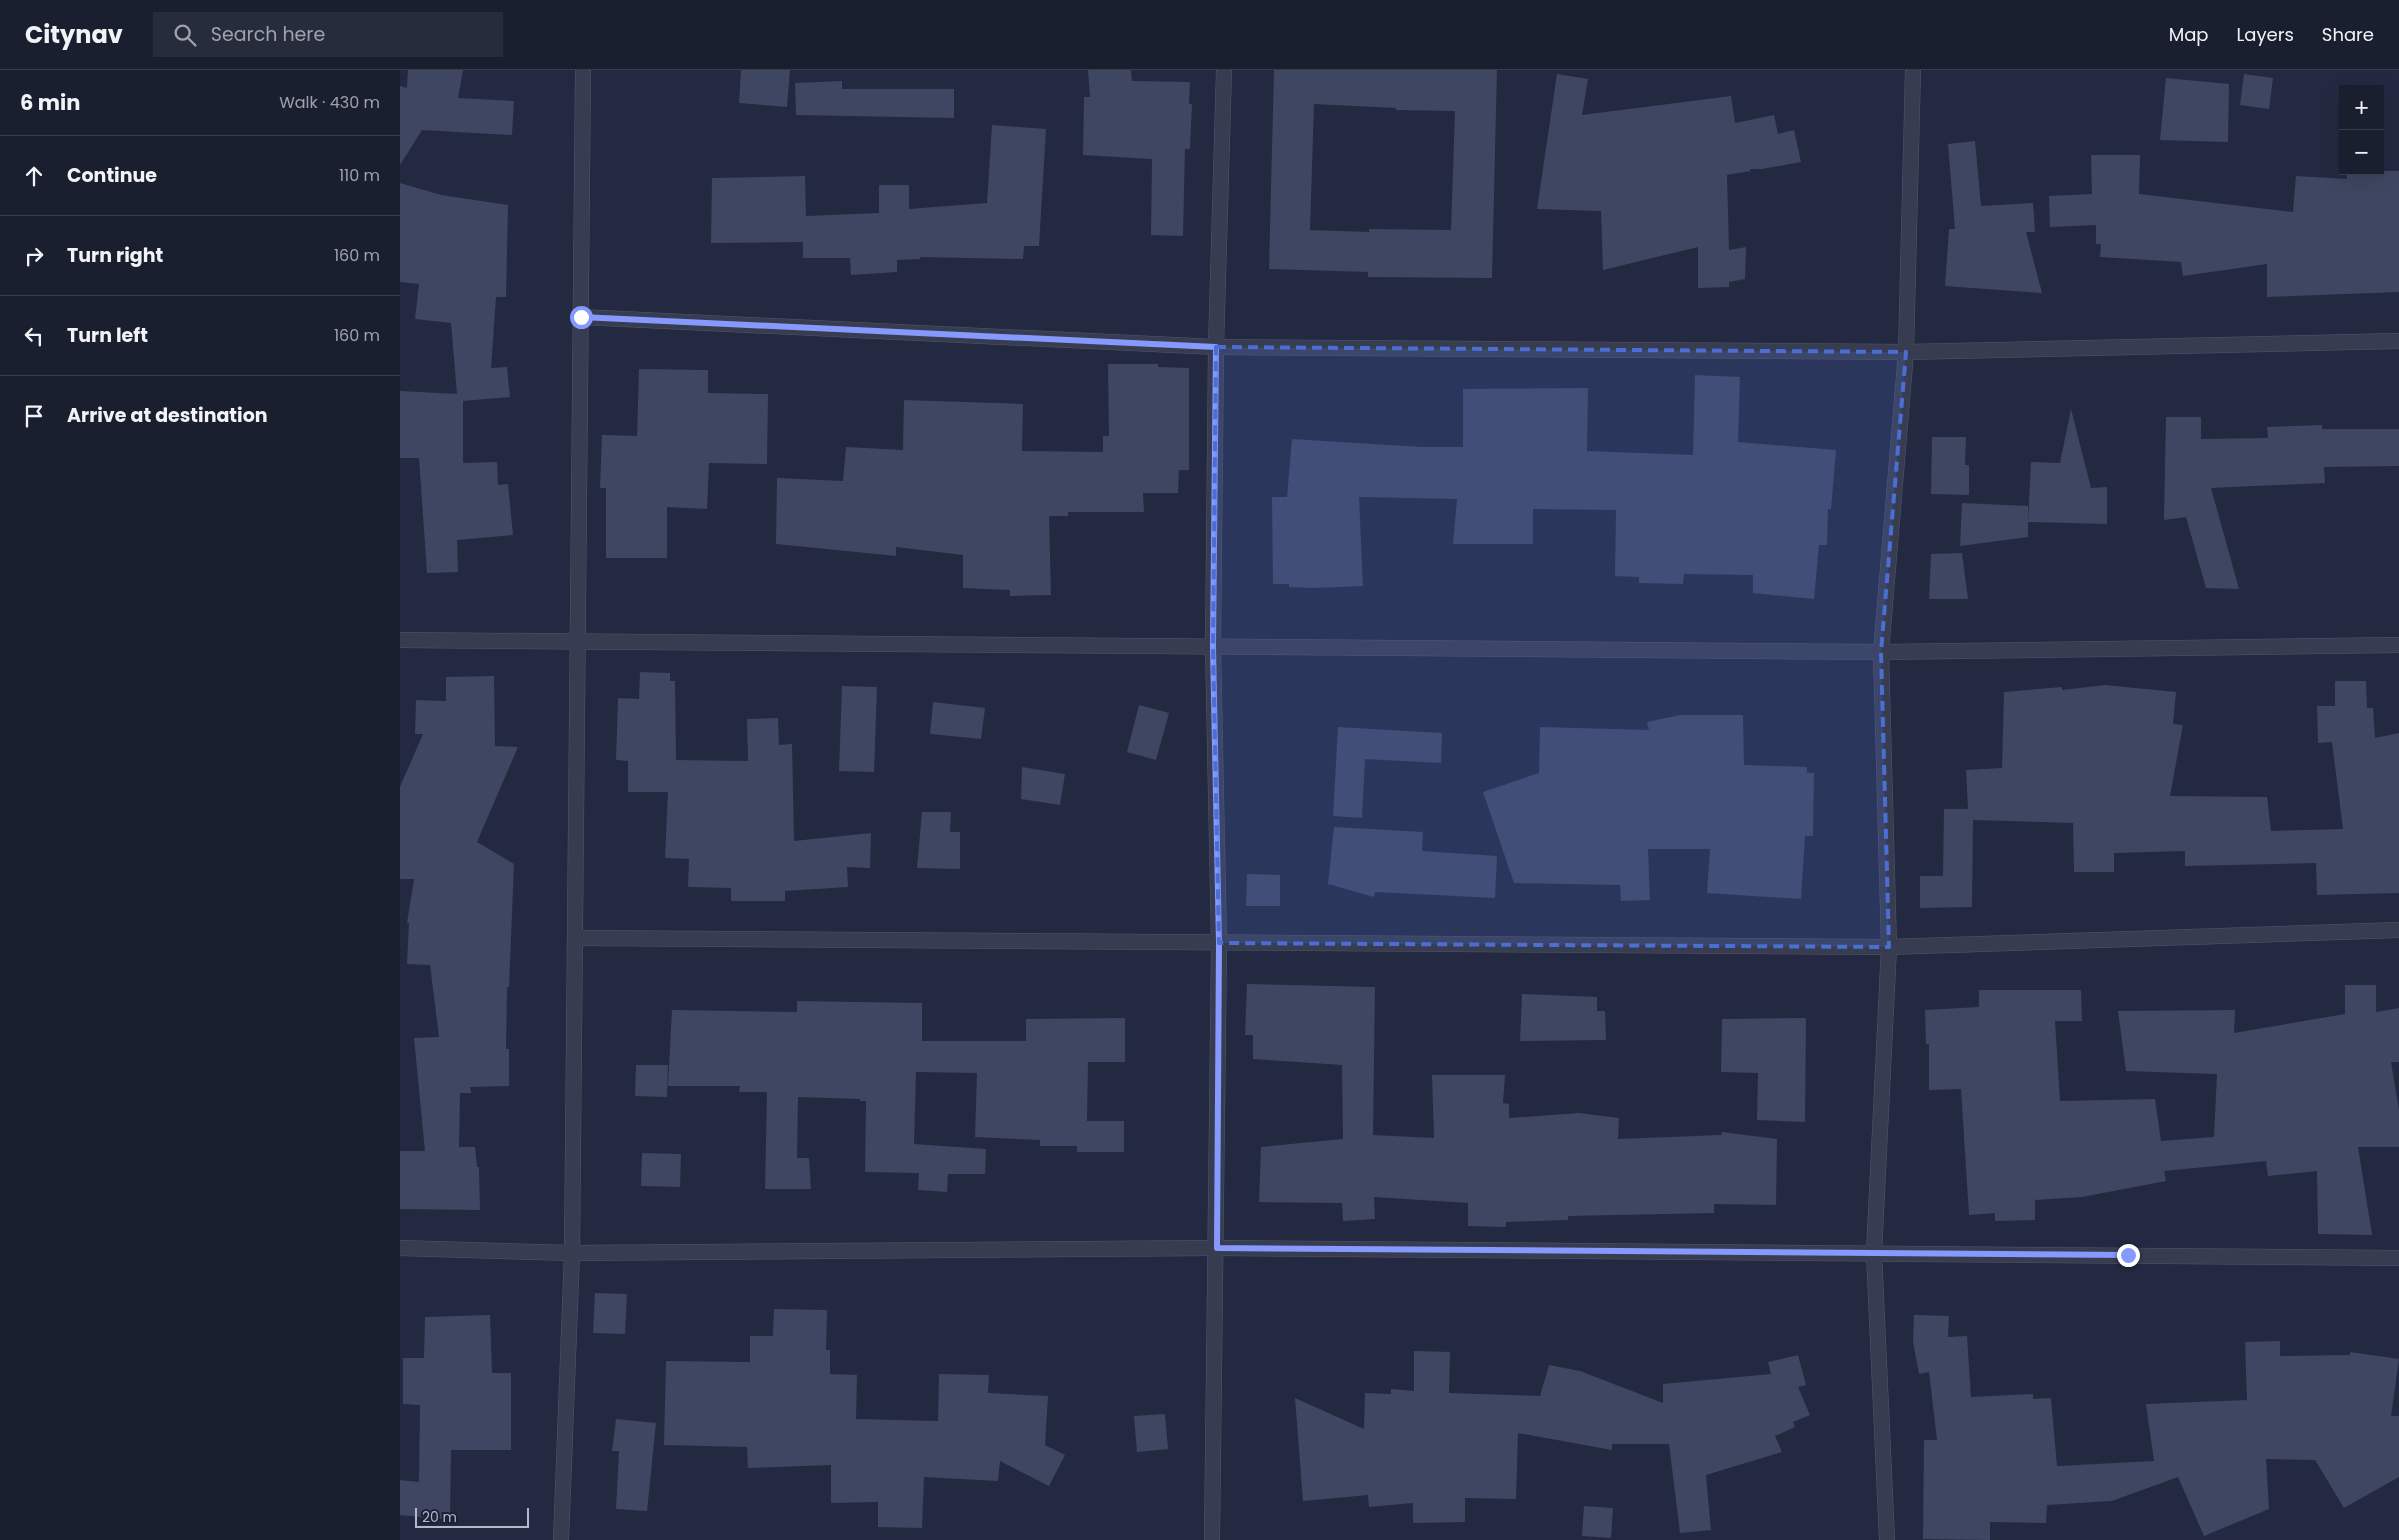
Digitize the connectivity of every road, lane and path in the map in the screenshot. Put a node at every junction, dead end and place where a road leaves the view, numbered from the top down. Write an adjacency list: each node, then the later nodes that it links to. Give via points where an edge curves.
1 (583, 70): 4 (street)
2 (1224, 70): 6 (street)
3 (1913, 70): 7 (street)
4 (581, 317): 6 (street); 9 (street)
5 (2399, 341): 7 (street)
6 (1216, 347): 7 (street); 11 (street)
7 (1906, 352): 12 (street)
8 (400, 640): 9 (street)
9 (578, 641): 11 (street); 14 (street)
10 (2399, 645): 12 (street)
11 (1213, 647): 12 (street); 15 (street)
12 (1881, 652): 16 (street)
13 (2399, 930): 16 (street)
14 (576, 938): 15 (street); 19 (street)
15 (1219, 943): 16 (street); 18 (street)
16 (1889, 947): 20 (street)
17 (400, 1248): 19 (street)
18 (1217, 1248): 19 (street); 20 (street); 23 (street)
19 (572, 1253): 22 (street)
20 (1874, 1253): 21 (street); 24 (street)
21 (2399, 1258)
22 (561, 1540)
23 (1212, 1540)
24 (1888, 1540)

